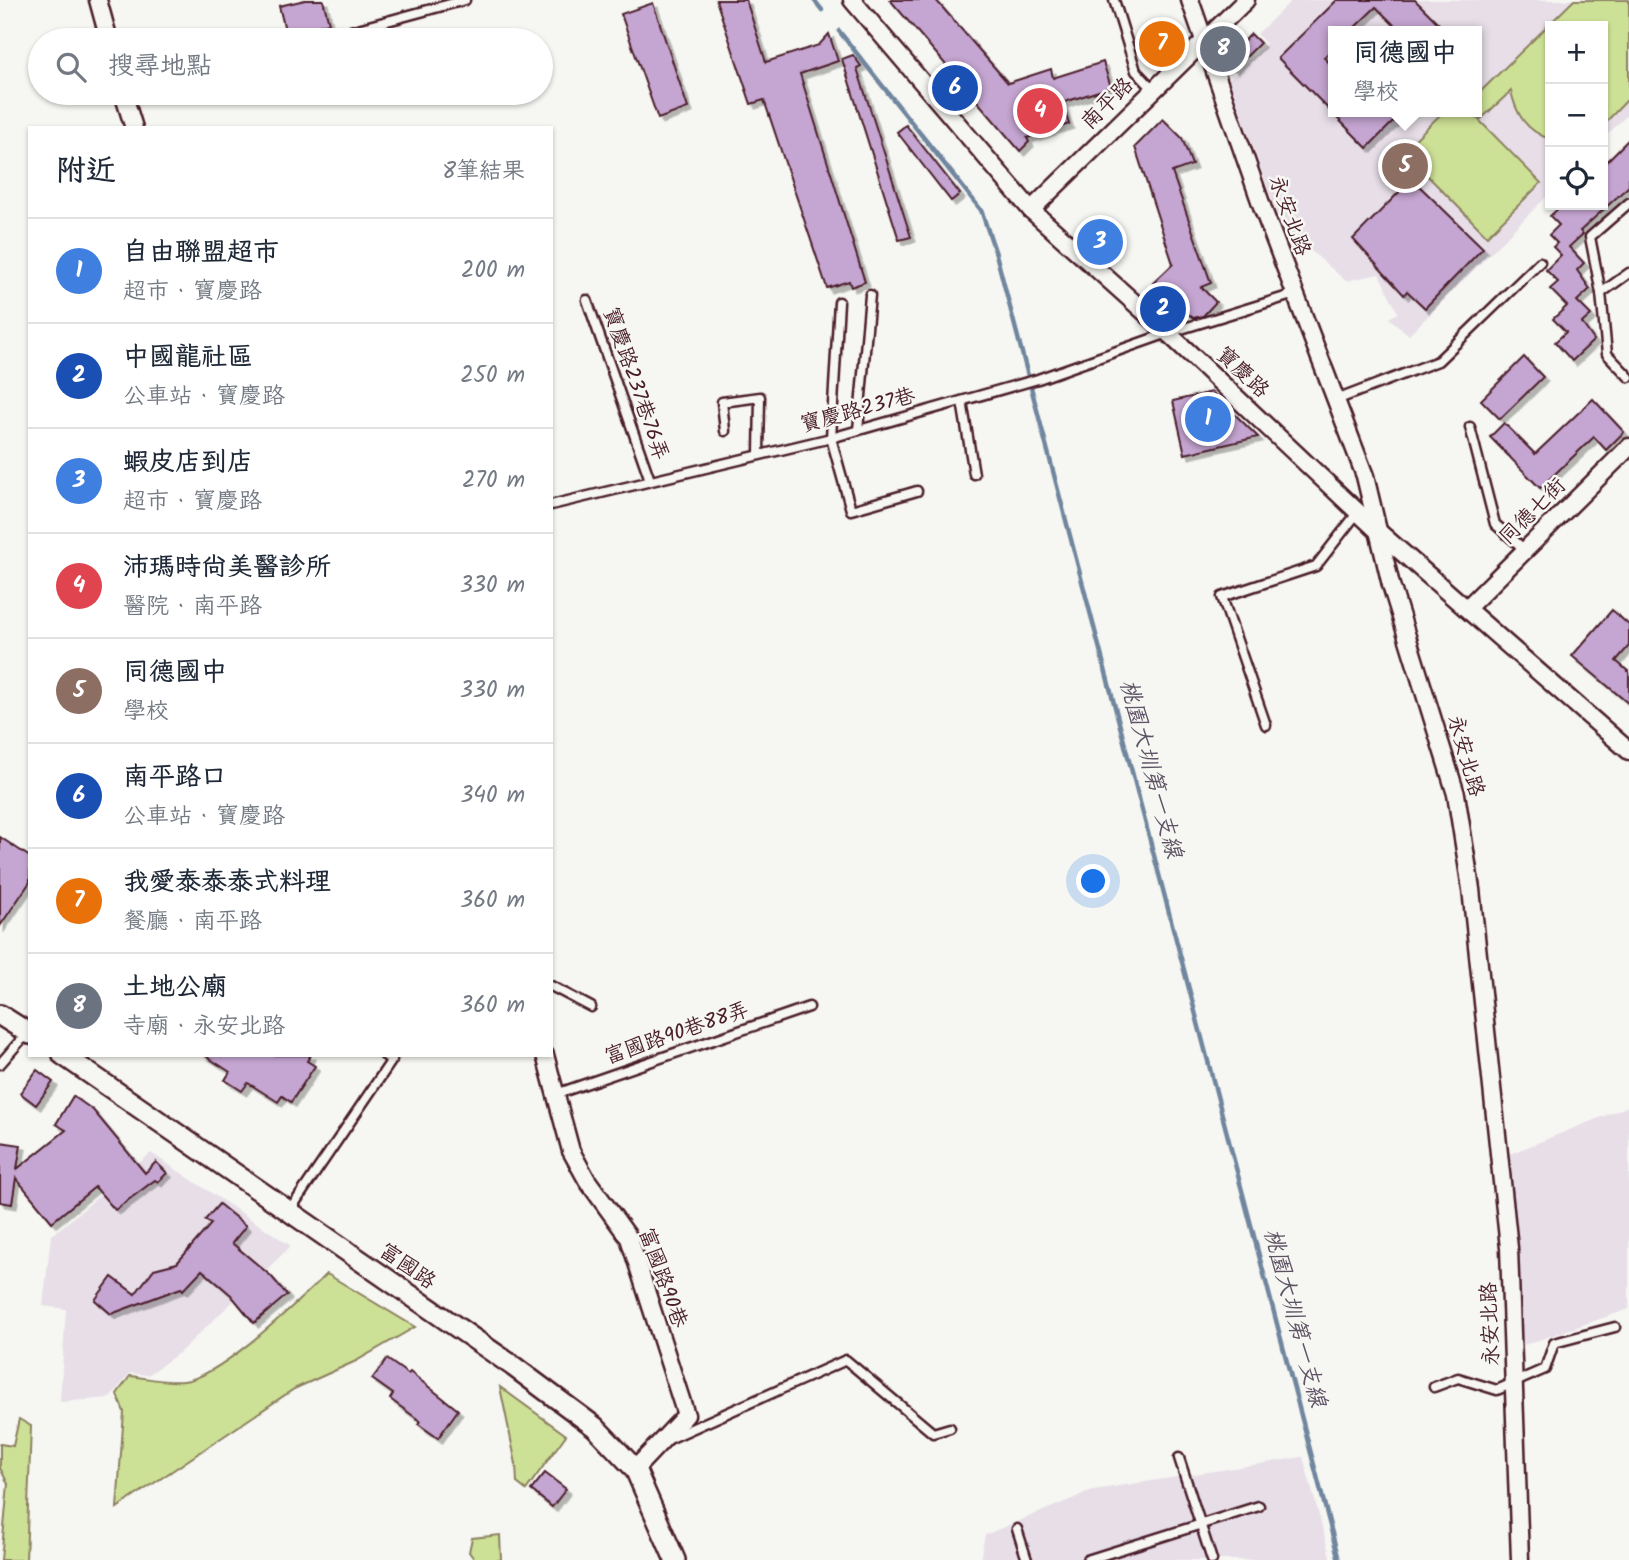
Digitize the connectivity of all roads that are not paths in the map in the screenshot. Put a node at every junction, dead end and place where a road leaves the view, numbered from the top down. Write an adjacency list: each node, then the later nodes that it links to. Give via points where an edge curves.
1 (98, 0): 7 (street)
2 (465, 0): 8 (lane)
3 (852, 0): 14 (street, 寶慶路)
4 (1114, 0): 10 (lane, via 1136,71)
5 (1190, 0): 9 (street, 永安北路)
6 (1246, 0): 9 (street, 南平路)
7 (106, 28)
8 (361, 28)
9 (1204, 42): 10 (street, 南平路); 18 (street, 永安北路)
10 (1153, 89): 14 (street, 南平路)
11 (128, 105): 12 (street)
12 (133, 126)
13 (1629, 202): 17 (lane, via 1590,237)
14 (1031, 210): 22 (street, 寶慶路)
15 (1540, 262): 24 (lane, via 1438,361)
16 (1629, 273): 17 (lane)
17 (1601, 293): 23 (lane, via 1607,354)
18 (1295, 294): 22 (lane, 寶慶路237巷); 24 (street, 永安北路)
19 (870, 295): 27 (lane)
20 (587, 300): 33 (lane, 寶慶路237巷76弄)
21 (839, 302): 29 (lane)
22 (1168, 333): 25 (lane, 寶慶路237巷); 36 (street, 寶慶路)
23 (1629, 377)
24 (1336, 400): 37 (street, 永安北路, via 1365,476)
25 (962, 401): 27 (lane, 寶慶路237巷); 32 (lane)
26 (1469, 427): 38 (lane, via 1495,524)
27 (858, 430): 29 (lane, 寶慶路237巷)
28 (725, 431): 31 (lane, via 722,402 760,397)
29 (831, 438): 31 (lane, 寶慶路237巷); 34 (lane, via 851,510)
30 (1629, 447): 38 (street, 同德七街)
31 (759, 454): 33 (lane, 寶慶路237巷)
32 (974, 474)
33 (650, 480): 35 (lane, 寶慶路237巷)
34 (917, 491)
35 (553, 504)
36 (1358, 512): 37 (street, 寶慶路); 40 (lane, via 1316,566 1222,597)
37 (1380, 533): 39 (street, 寶慶路); 54 (street, 永安北路, via 1391,585 1456,794 1471,889 1509,1248)
38 (1525, 550): 39 (street, 同德七街)
39 (1468, 607): 41 (street, 寶慶路)
40 (1266, 725)
41 (1629, 751)
42 (553, 986): 43 (lane)
43 (591, 1007)
44 (809, 1007): 51 (lane, 富國路90巷88弄)
45 (0, 1015): 46 (street)
46 (28, 1033): 50 (lane)
47 (71, 1057): 52 (street, 富國路)
48 (387, 1057): 52 (lane, via 392,1060)
49 (546, 1057): 51 (street, 富國路90巷)
50 (0, 1064)
51 (556, 1094): 57 (street, 富國路90巷, via 571,1151 629,1238 686,1415)
52 (289, 1212): 59 (street, 富國路, via 513,1366 595,1427)
53 (1615, 1326): 54 (lane, via 1554,1343 1545,1369)
54 (1514, 1383): 55 (lane, via 1497,1390 1458,1378); 67 (street, 永安北路)
55 (1434, 1387)
56 (950, 1428): 57 (lane, via 933,1433 846,1360)
57 (658, 1444): 59 (street, 富國路90巷)
58 (1179, 1458): 61 (lane)
59 (635, 1469): 63 (street, 富國路)
60 (1259, 1506): 61 (lane)
61 (1201, 1524): 65 (lane); 66 (lane)
62 (1017, 1529): 64 (lane)
63 (675, 1560)
64 (1027, 1560)
65 (1087, 1560)
66 (1212, 1560)
67 (1520, 1560)

